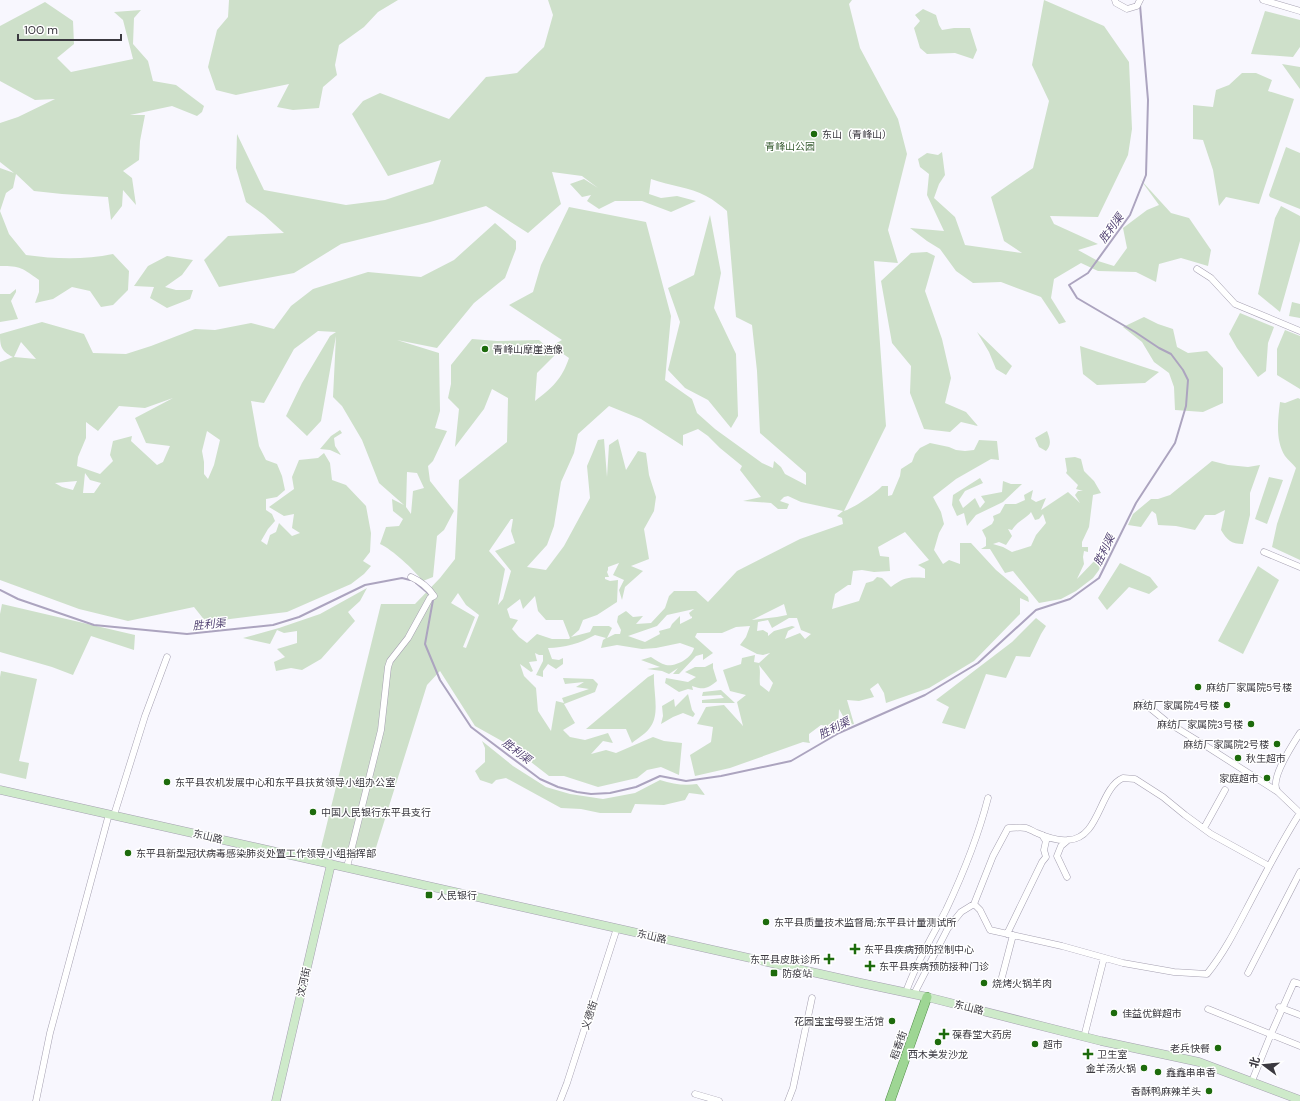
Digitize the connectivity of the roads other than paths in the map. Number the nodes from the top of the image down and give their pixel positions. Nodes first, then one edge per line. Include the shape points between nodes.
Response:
1 (1115, 0) edge
2 (1263, 0) edge
3 (1139, 2) edge
4 (1300, 11) edge
5 (1197, 269) dead end
6 (1300, 331) edge
7 (1264, 552) dead end
8 (1300, 567) edge
9 (411, 576) dead end
10 (167, 657) dead end
11 (1144, 703) dead end
12 (1300, 733) edge
13 (0, 790) edge
14 (1225, 790) dead end
15 (1278, 792) junction
16 (988, 798) dead end
17 (1300, 813) edge
18 (111, 815) junction
19 (1204, 828) junction
20 (1042, 835) junction
21 (1068, 840) junction
22 (331, 864) junction
23 (1269, 866) junction
24 (347, 867) junction
25 (1300, 872) edge
26 (1067, 877) dead end
27 (974, 904) junction
28 (617, 928) junction
29 (1010, 934) junction
30 (1104, 958) junction
31 (1248, 974) dead end
32 (1002, 977) dead end
33 (1300, 984) edge
34 (910, 993) junction
35 (927, 997) junction
36 (812, 998) dead end
37 (1281, 1007) junction
38 (1208, 1009) dead end
39 (1300, 1015) edge
40 (1271, 1034) junction
41 (1084, 1037) junction
42 (1300, 1046) edge
43 (1252, 1081) junction
44 (695, 1094) dead end
45 (1300, 1100) edge
46 (36, 1101) edge
47 (276, 1101) edge
48 (560, 1101) edge
49 (719, 1101) edge
50 (788, 1101) edge
51 (890, 1101) edge

1 - 3 street via 1127,9 1137,6
2 - 4 street
5 - 6 street via 1211,278 1235,304
7 - 8 street
9 - 24 street via 434,596 430,598 408,638 388,667 381,730
10 - 18 street
11 - 15 street via 1167,722
12 - 15 street via 1276,778 1275,786
13 - 18 street, 东山路
14 - 19 street
15 - 17 street
16 - 34 street via 971,854 946,910 911,976
17 - 23 street
18 - 22 street, 东山路
18 - 46 street via 50,1033
19 - 21 street via 1164,797 1135,780 1123,778 1114,784 1089,829
19 - 23 street
20 - 21 street
20 - 27 street via 1026,828 1008,828 993,856
20 - 29 street via 1046,841 1046,857
21 - 26 street via 1061,846 1058,856
22 - 24 street, 东山路
22 - 47 street, 汶河街
23 - 30 street via 1227,946 1207,974 1174,972
24 - 28 street, 东山路
25 - 31 street
27 - 29 street via 990,930
27 - 34 street via 961,912 948,928
28 - 34 street, 东山路
28 - 48 street, 义德街
29 - 30 street
29 - 32 street
30 - 41 street
33 - 37 street via 1294,982
34 - 35 street, 东山路
35 - 41 street, 东山路
35 - 51 main road, 稻香街
36 - 50 street
37 - 39 street
37 - 40 street
38 - 40 street
40 - 42 street
40 - 43 street
41 - 43 street, 东山路 via 1199,1062
43 - 45 street, 东山路
44 - 49 street

